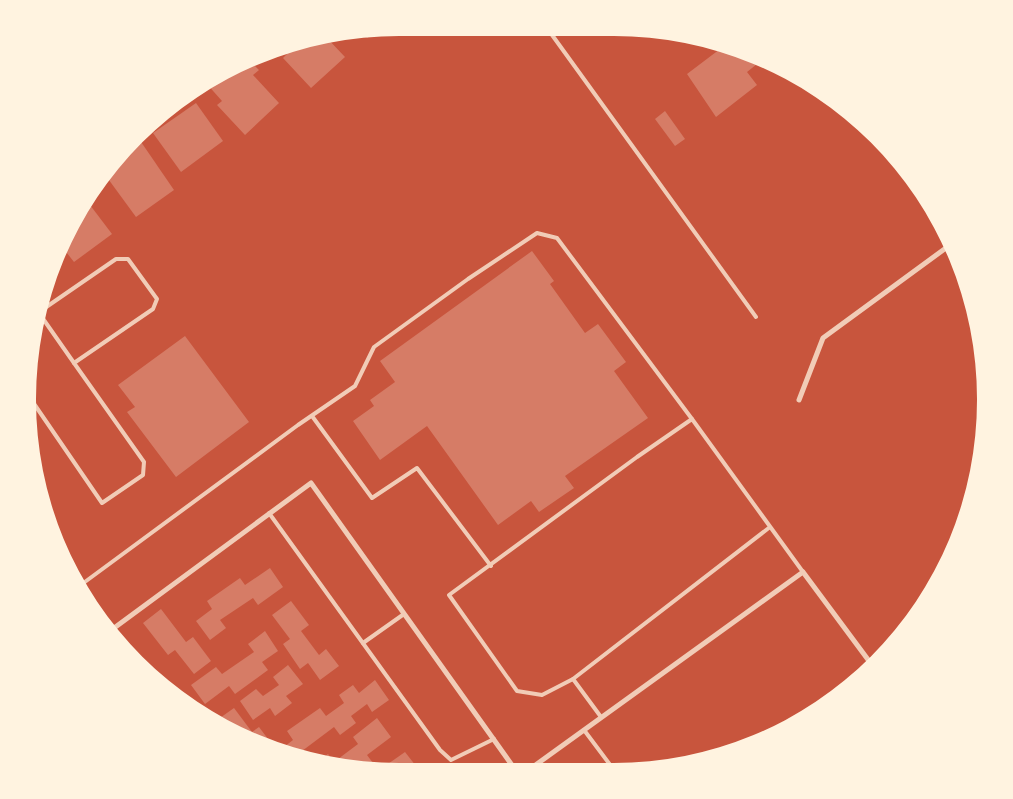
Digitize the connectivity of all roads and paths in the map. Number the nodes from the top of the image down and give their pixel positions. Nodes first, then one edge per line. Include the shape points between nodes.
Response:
1 (553, 36) edge
2 (944, 249) edge
3 (49, 306) edge
4 (756, 317) dead end
5 (45, 321) edge
6 (74, 363) junction
7 (800, 400) dead end
8 (36, 406) edge
9 (312, 416) junction
10 (692, 419) junction
11 (269, 513) junction
12 (770, 527) junction
13 (490, 566) junction
14 (804, 572) junction
15 (85, 581) edge
16 (404, 614) junction
17 (116, 627) edge
18 (363, 643) junction
19 (867, 659) edge
20 (573, 678) junction
21 (601, 717) junction
22 (584, 730) junction
23 (494, 740) junction
24 (510, 763) edge
25 (537, 763) edge
26 (609, 763) edge

1 - 4 lane
2 - 7 street via 822,338
3 - 6 lane via 116,259 128,259 157,299 153,309
5 - 6 lane
6 - 8 lane via 144,462 143,475 102,503
9 - 10 lane via 355,386 374,347 537,233 557,238
9 - 13 lane via 372,498 417,468
9 - 15 lane
10 - 12 lane
10 - 13 lane
11 - 16 street via 311,483
11 - 17 street
11 - 18 lane
12 - 14 lane
12 - 20 lane
13 - 20 lane via 449,595 518,691 542,695
14 - 19 street
14 - 21 street
16 - 18 lane
16 - 23 street
18 - 23 lane via 440,750 451,760
20 - 21 lane
21 - 22 street
22 - 25 street
22 - 26 lane
23 - 24 street

